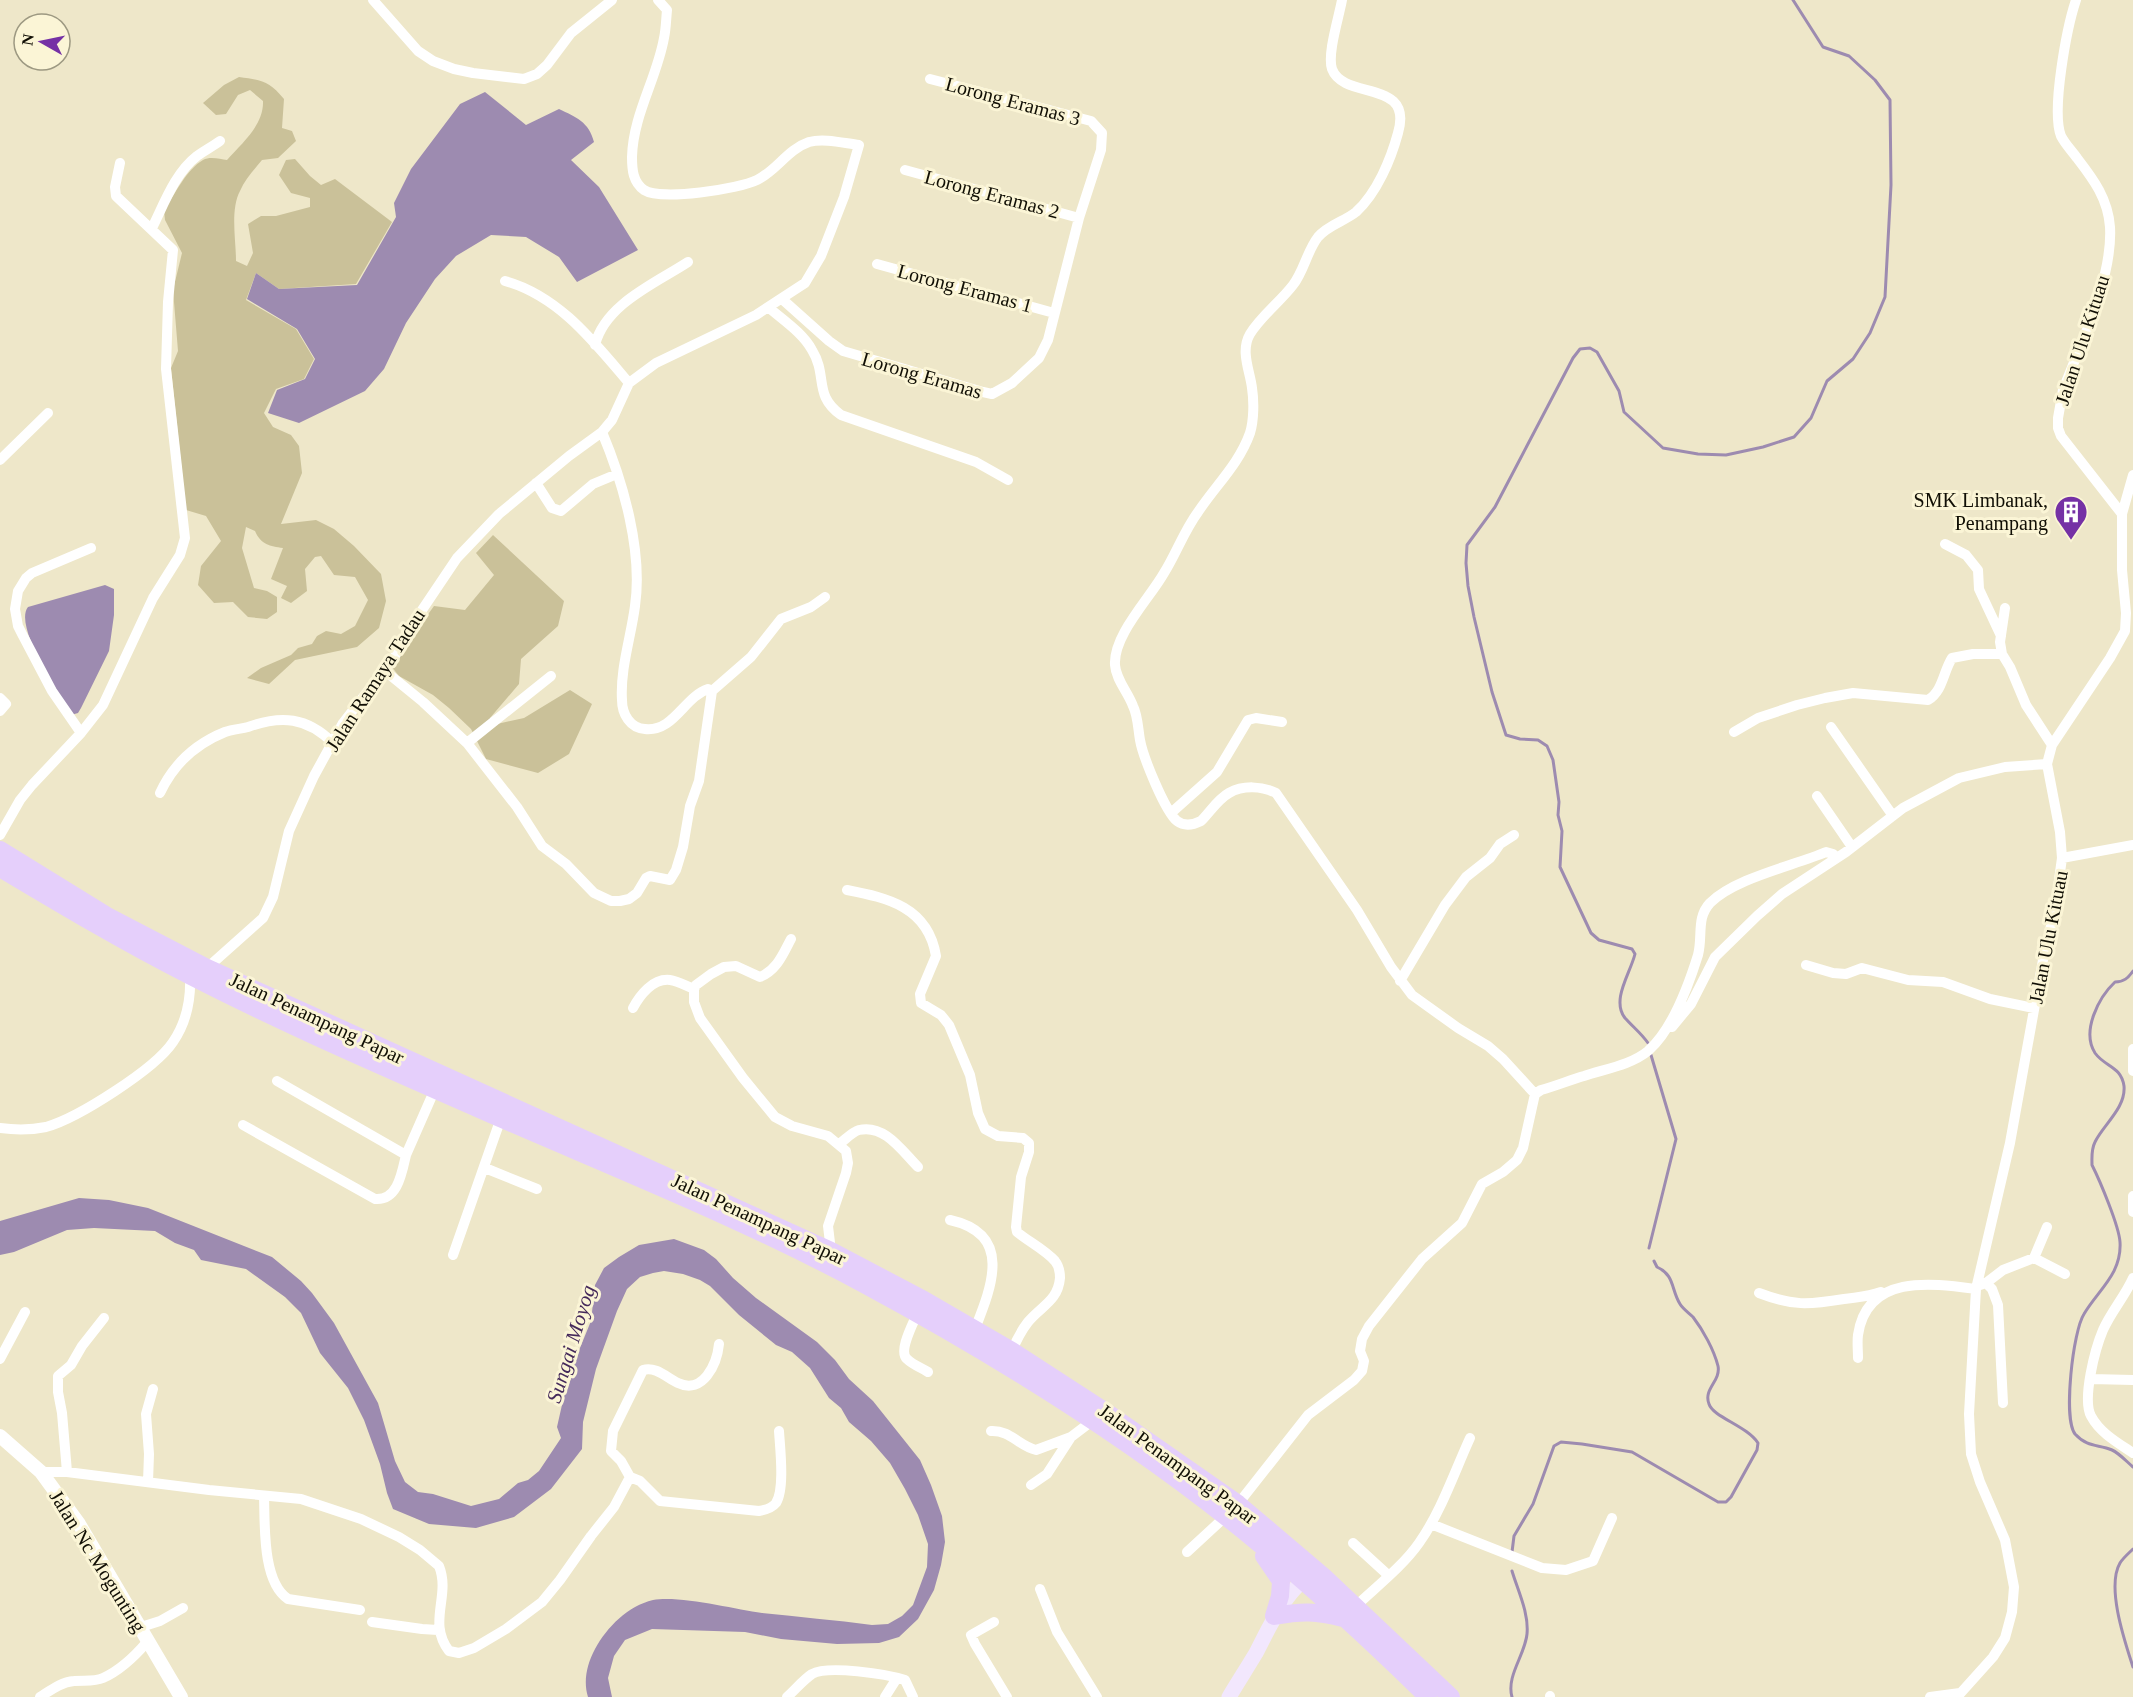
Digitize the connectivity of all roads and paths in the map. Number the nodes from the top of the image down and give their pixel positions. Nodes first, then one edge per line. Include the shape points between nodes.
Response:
1 (373, 0) edge
2 (612, 0) edge
3 (658, 0) edge
4 (1342, 0) edge
5 (2076, 0) edge
6 (930, 79) dead end
7 (1095, 124) joint
8 (220, 141) dead end
9 (120, 163) dead end
10 (905, 170) dead end
11 (1080, 218) junction
12 (152, 228) junction
13 (688, 262) dead end
14 (877, 264) dead end
15 (505, 281) dead end
16 (782, 299) junction
17 (768, 308) junction
18 (1054, 312) junction
19 (595, 345) junction
20 (629, 383) junction
21 (48, 412) dead end
22 (602, 432) junction
23 (0, 460) edge
24 (617, 474) junction
25 (2133, 475) edge
26 (1008, 480) dead end
27 (536, 483) junction
28 (2122, 513) junction
29 (1945, 544) dead end
30 (91, 548) dead end
31 (825, 597) dead end
32 (2005, 608) dead end
33 (2129, 612) edge
34 (2129, 632) edge
35 (2001, 636) junction
36 (2002, 654) junction
37 (385, 671) junction
38 (551, 676) dead end
39 (712, 691) junction
40 (0, 698) edge
41 (0, 711) edge
42 (1282, 722) dead end
43 (1831, 727) dead end
44 (1734, 732) dead end
45 (81, 733) junction
46 (333, 743) junction
47 (467, 743) junction
48 (2052, 745) junction
49 (2048, 764) junction
50 (160, 793) dead end
51 (1818, 796) dead end
52 (1171, 813) junction
53 (1893, 816) junction
54 (0, 835) edge
55 (1514, 835) dead end
56 (2133, 845) edge
57 (1852, 847) junction
58 (0, 850) edge
59 (1837, 858) junction
60 (2062, 858) junction
61 (0, 868) edge
62 (847, 890) dead end
63 (791, 939) dead end
64 (1699, 950) junction
65 (1806, 965) dead end
66 (207, 968) junction
67 (1706, 972) junction
68 (190, 976) junction
69 (1400, 981) junction
70 (694, 989) junction
71 (633, 1008) dead end
72 (2034, 1008) junction
73 (1658, 1039) junction
74 (2133, 1049) edge
75 (2133, 1071) edge
76 (277, 1081) dead end
77 (435, 1089) junction
78 (1535, 1095) junction
79 (501, 1118) junction
80 (243, 1125) dead end
81 (0, 1128) edge
82 (839, 1144) junction
83 (406, 1155) junction
84 (918, 1167) dead end
85 (485, 1168) junction
86 (537, 1189) dead end
87 (2133, 1196) edge
88 (2133, 1212) edge
89 (950, 1220) dead end
90 (2047, 1227) dead end
91 (831, 1251) junction
92 (453, 1255) dead end
93 (2034, 1258) junction
94 (2066, 1274) dead end
95 (2133, 1278) edge
96 (1979, 1286) junction
97 (1896, 1287) junction
98 (1759, 1293) dead end
99 (25, 1312) dead end
100 (917, 1314) junction
101 (104, 1318) dead end
102 (975, 1329) junction
103 (719, 1344) dead end
104 (1012, 1351) junction
105 (1858, 1358) dead end
106 (0, 1359) edge
107 (928, 1372) dead end
108 (2091, 1379) junction
109 (2133, 1380) edge
110 (153, 1389) dead end
111 (2002, 1403) dead end
112 (1092, 1421) junction
113 (779, 1431) dead end
114 (991, 1431) dead end
115 (0, 1436) edge
116 (1071, 1437) junction
117 (1470, 1438) dead end
118 (2133, 1453) edge
119 (41, 1472) junction
120 (67, 1472) junction
121 (630, 1477) junction
122 (148, 1482) junction
123 (1031, 1485) dead end
124 (264, 1496) junction
125 (1232, 1510) junction
126 (1612, 1518) dead end
127 (1431, 1524) junction
128 (1260, 1543) junction
129 (1353, 1543) dead end
130 (1187, 1552) dead end
131 (1323, 1575) junction
132 (1388, 1575) junction
133 (1303, 1580) junction
134 (1040, 1589) dead end
135 (183, 1608) dead end
136 (360, 1610) dead end
137 (1352, 1613) junction
138 (1274, 1616) junction
139 (372, 1622) dead end
140 (994, 1622) dead end
141 (141, 1627) junction
142 (438, 1630) junction
143 (147, 1642) junction
144 (897, 1678) junction
145 (1958, 1695) edge
146 (40, 1697) edge
147 (181, 1697) edge
148 (787, 1697) edge
149 (885, 1697) edge
150 (913, 1697) edge
151 (1008, 1697) edge
152 (1097, 1697) edge
153 (1229, 1697) edge
154 (1428, 1697) edge
155 (1451, 1697) edge
156 (1930, 1697) edge

1 - 2 street via 418,51 432,61 473,73 524,79 537,74 571,33
3 - 16 street via 668,10 664,38 645,97 632,158 634,177 645,190 681,194 724,189 756,180 811,141 859,144 821,256 805,284
4 - 52 street via 1333,70 1345,82 1392,99 1401,120 1396,141 1363,204 1320,234 1295,283 1249,336 1246,360 1253,398 1247,441 1225,478 1194,517 1165,573 1125,633 1115,659 1118,678 1135,708 1145,759
5 - 28 street, Jalan Ulu Kituau via 2064,56 2059,124 2062,138 2104,197 2110,240 2101,286 2059,404 2058,428 2068,447
6 - 7 street, Lorong Eramas 3
7 - 11 street, Lorong Eramas via 1102,133 1102,144
8 - 12 street via 186,167
9 - 12 street via 116,196
10 - 11 street, Lorong Eramas 2
11 - 18 street, Lorong Eramas
12 - 45 street via 173,250 166,369 185,538 180,555 149,606 103,705
13 - 19 street via 611,314
14 - 18 street, Lorong Eramas 1
15 - 19 street via 554,304
16 - 17 street
16 - 18 street, Lorong Eramas via 829,341 852,355 992,394 1012,383 1040,358
17 - 20 street via 656,363
17 - 26 street via 811,347 819,363 825,400 841,415 976,462
19 - 20 street
20 - 22 street
21 - 23 street
22 - 24 street
22 - 27 street, Jalan Ramaya Tadau
24 - 27 street via 593,484 557,512
24 - 39 street via 633,542 636,585 622,684 623,711 636,728 658,729 703,691
25 - 28 street
27 - 37 street, Jalan Ramaya Tadau via 464,549
28 - 33 street, Jalan Ulu Kituau via 2122,570
29 - 35 street via 1966,555 1978,570 1978,589
30 - 45 street via 32,573 18,591 15,609 18,626 52,691
31 - 39 street via 781,619 751,657
32 - 35 street
33 - 34 street, Jalan Ulu Kituau
34 - 48 street, Jalan Ulu Kituau
35 - 36 street
36 - 44 street via 1952,658 1939,690 1928,700 1853,693 1797,705 1758,718
36 - 48 street via 2030,712
37 - 46 street, Jalan Ramaya Tadau via 343,723
37 - 47 street
38 - 47 street
39 - 47 street via 701,770 676,870 669,880 646,878 637,893 620,901 601,898 566,864 546,851 518,807
40 - 41 street via 6,704
42 - 52 street via 1248,720 1217,772
43 - 53 street
45 - 54 street via 20,800
46 - 50 street via 322,732 294,720 263,721 233,729 179,761
46 - 66 street, Jalan Ramaya Tadau via 293,822 273,897 263,918
48 - 49 street, Jalan Ulu Kituau
49 - 53 street via 2005,767 1959,778
49 - 60 street, Jalan Ulu Kituau
51 - 57 street
52 - 69 street via 1179,823 1195,824 1229,793 1266,787 1276,793 1351,901
53 - 57 street
55 - 69 street via 1463,880
56 - 60 street
57 - 59 street
58 - 66 main road, Jalan Penampang Papar via 107,916
59 - 64 street via 1826,852 1778,868 1724,893 1704,910
59 - 67 street via 1782,894 1715,957
60 - 72 street, Jalan Ulu Kituau
61 - 68 main road, Jalan Penampang Papar
62 - 104 street via 894,901 913,913 925,927 936,956 920,994 921,1003 941,1015 952,1031 970,1075 985,1129 1029,1143 1021,1177 1017,1232 1055,1261 1060,1277 1058,1292 1028,1322
63 - 70 street via 775,968 766,975 756,976 731,966 701,980
64 - 67 street
64 - 73 street via 1676,1010
65 - 72 street via 1833,973 1846,974 1862,968 1908,980 1943,982 1975,995
66 - 91 main road, Jalan Penampang Papar
67 - 73 street via 1691,1004 1668,1033
68 - 77 main road, Jalan Penampang Papar
68 - 81 street via 189,1001 181,1028 153,1062 61,1121 30,1129
69 - 78 street via 1432,1010 1488,1046
70 - 71 street via 672,980 658,982 647,989
70 - 82 street via 700,1017 770,1112 792,1126
72 - 96 street, Jalan Ulu Kituau
73 - 78 street via 1639,1056
74 - 75 street
76 - 83 street
77 - 79 main road, Jalan Penampang Papar
77 - 83 street
78 - 125 street via 1517,1160 1482,1184 1462,1223 1422,1259 1369,1326 1362,1339 1362,1371 1308,1415
79 - 85 street
79 - 100 main road, Jalan Penampang Papar via 727,1217
80 - 83 street via 375,1199 391,1195
82 - 84 street via 857,1131 873,1129 883,1132
82 - 91 street via 846,1151 848,1163 828,1226
85 - 86 street
85 - 92 street
87 - 88 street
89 - 102 street via 972,1227 987,1242 992,1255 993,1279
90 - 93 street
91 - 102 main road, Jalan Penampang Papar
93 - 94 street
93 - 96 street via 2002,1270
95 - 108 street via 2104,1330
96 - 97 street
96 - 111 street via 1992,1289 1998,1305
96 - 145 street, Jalan Ulu Kituau via 1969,1414 1971,1454 2005,1540 2014,1587 2005,1638
97 - 98 street via 1865,1298 1802,1305
97 - 105 street via 1868,1308 1858,1335
99 - 106 street
100 - 107 street via 904,1355
100 - 112 main road, Jalan Penampang Papar via 1030,1379
101 - 120 street via 71,1365 58,1376
102 - 104 main road, Jalan Penampang Papar
103 - 121 street via 712,1370 693,1385 677,1383 652,1369 643,1370 613,1431 610,1446
104 - 125 main road, Jalan Penampang Papar via 1115,1418
108 - 109 street
108 - 118 street via 2088,1410 2107,1435
110 - 122 street via 146,1414
112 - 116 street
112 - 125 main road, Jalan Penampang Papar
113 - 121 street via 778,1498 766,1509 750,1511 660,1501 640,1481
114 - 116 street via 1003,1431 1036,1450
115 - 119 street, Jalan Nc Mogunting
116 - 123 street via 1047,1474
117 - 127 street
119 - 120 street
119 - 141 street, Jalan Nc Mogunting via 79,1524
120 - 122 street
121 - 142 street via 614,1507 538,1606 466,1652 449,1651
122 - 124 street
124 - 136 street via 267,1556 280,1594 288,1599
124 - 142 street via 301,1498 361,1519 420,1550 441,1571
125 - 128 main road, Jalan Penampang Papar
125 - 130 street
125 - 131 main road, Jalan Penampang Papar
126 - 127 street via 1593,1561 1566,1570 1542,1568
127 - 132 street via 1405,1561
128 - 133 main road, Jalan Penampang Papar
128 - 138 main road via 1281,1581
129 - 132 street
131 - 133 main road
131 - 137 main road, Jalan Penampang Papar
132 - 137 street
133 - 137 main road, Jalan Penampang Papar
133 - 138 main road
134 - 152 street via 1057,1632
135 - 141 street
137 - 138 main road via 1299,1611
137 - 154 main road, Jalan Penampang Papar
137 - 155 main road, Jalan Penampang Papar
138 - 153 main road
139 - 142 street
140 - 151 street via 972,1635
141 - 143 street, Jalan Nc Mogunting
143 - 146 street via 132,1659 104,1678 62,1684
143 - 147 street, Jalan Nc Mogunting
144 - 148 street via 822,1671 807,1677
144 - 149 street
144 - 150 street via 905,1680
145 - 156 street

